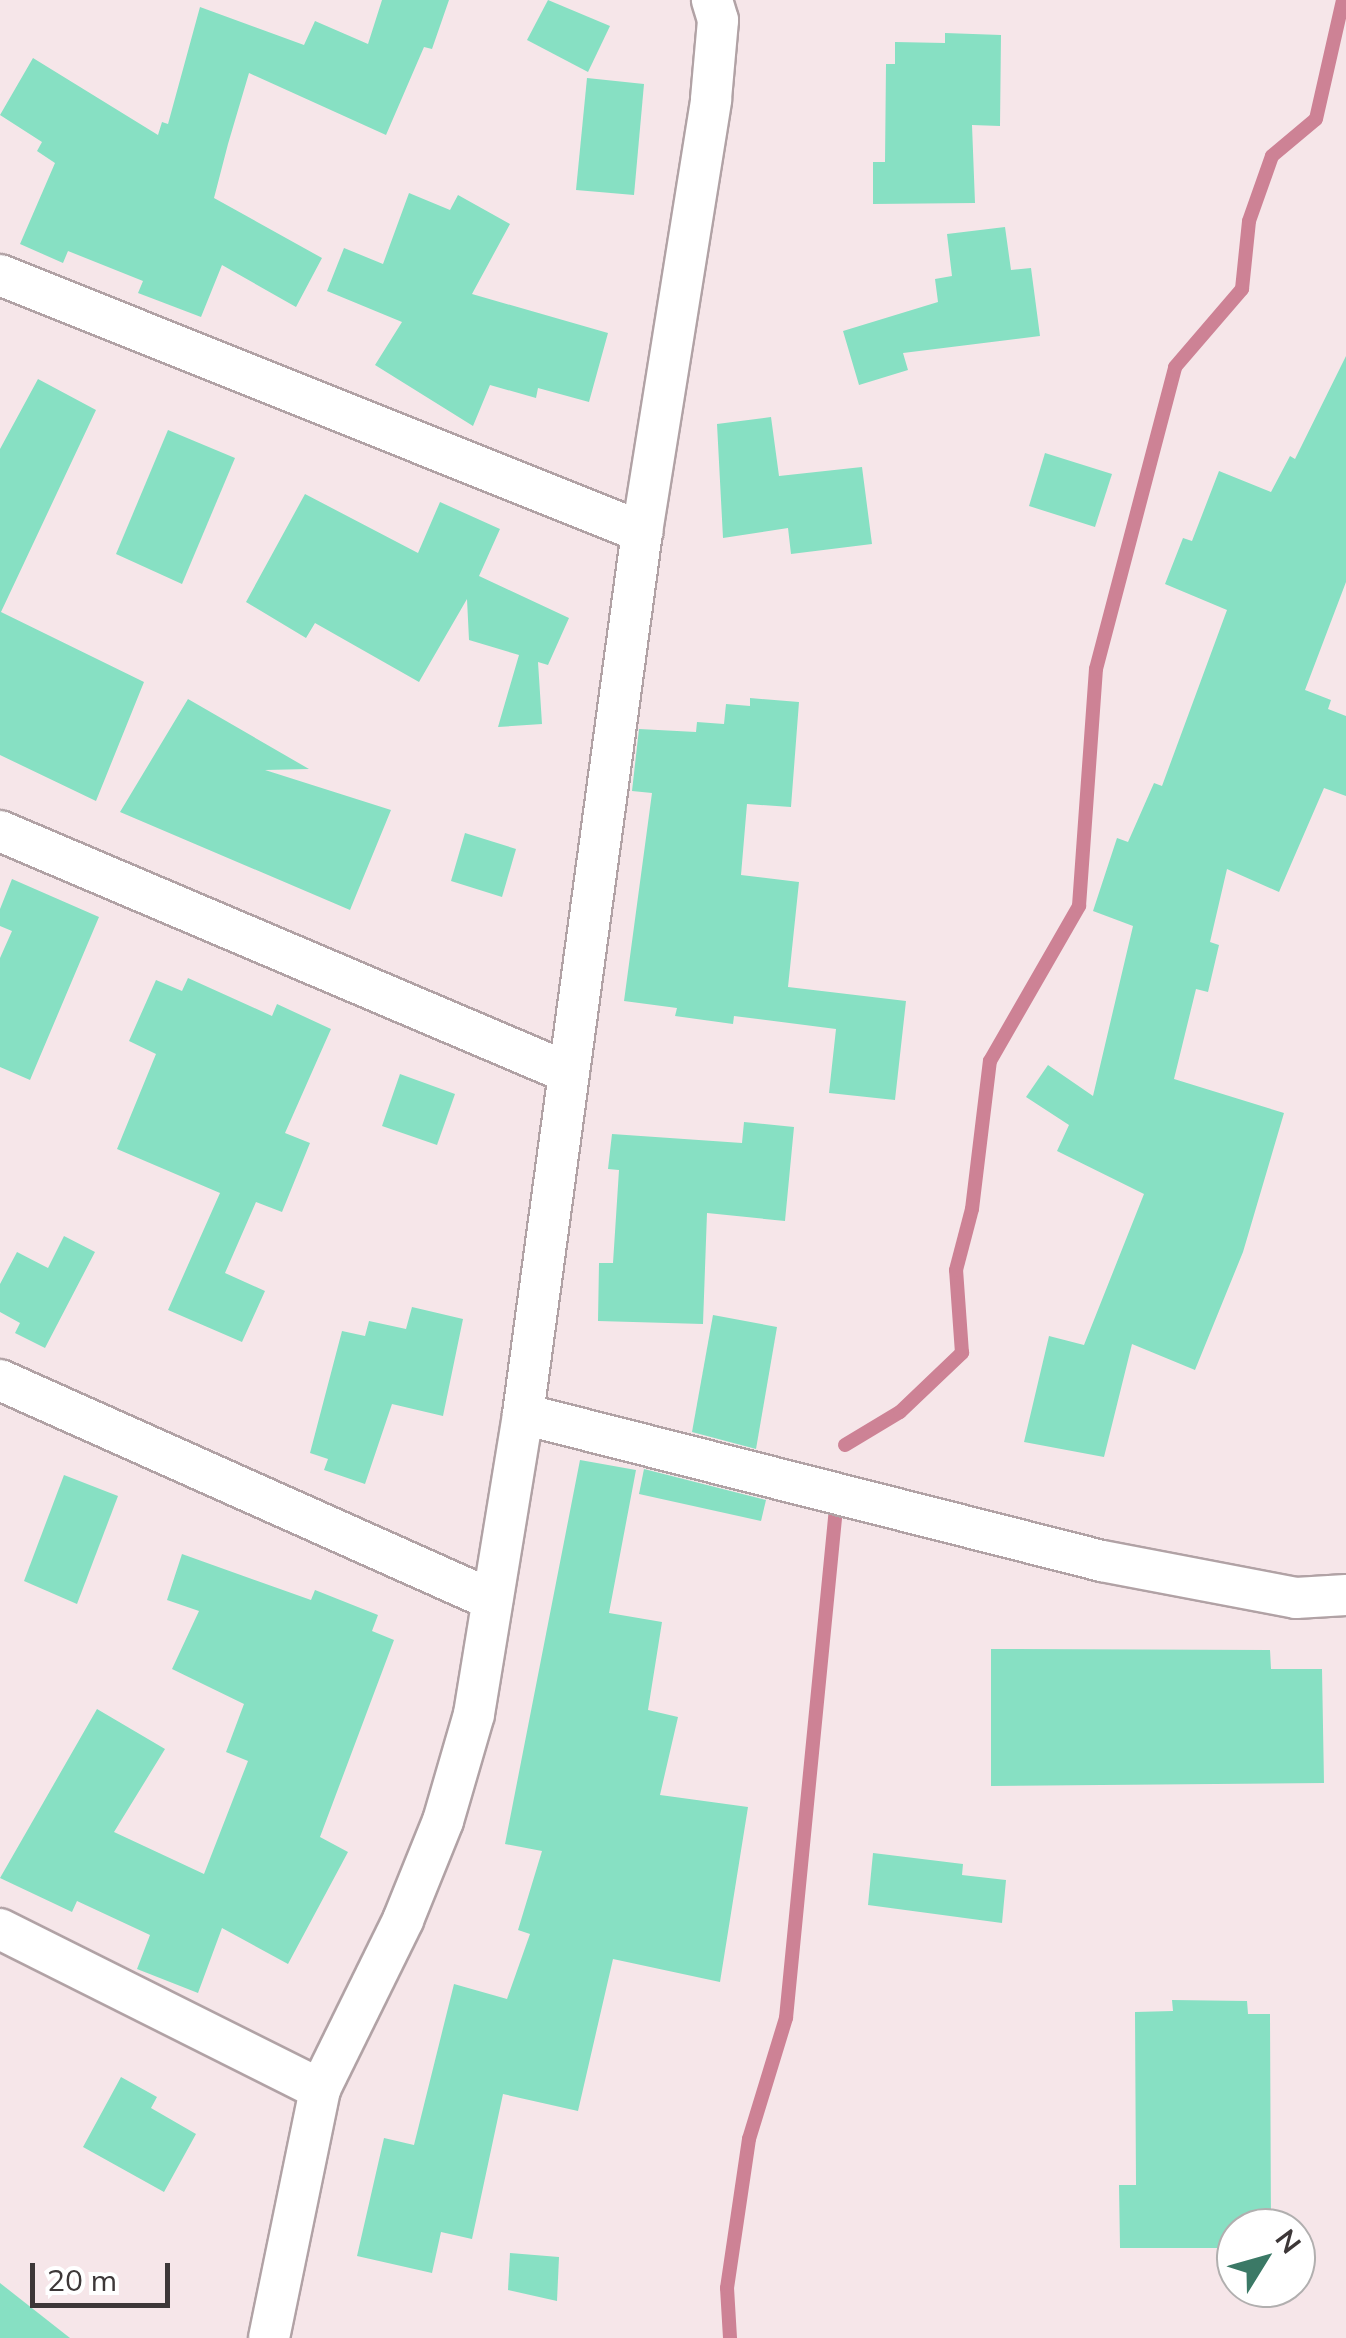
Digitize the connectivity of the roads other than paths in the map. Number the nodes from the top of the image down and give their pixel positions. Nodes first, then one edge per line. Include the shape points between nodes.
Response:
1 (712, 0) edge
2 (0, 275) edge
3 (642, 532) junction
4 (0, 831) edge
5 (570, 1073) junction
6 (0, 1380) edge
7 (523, 1414) junction
8 (1346, 1595) edge
9 (492, 1600) junction
10 (0, 1929) edge
11 (320, 2089) junction
12 (268, 2338) edge

1 - 3 street via 718,20 711,99
2 - 3 street
3 - 5 street
4 - 5 street
5 - 7 street
6 - 9 street
7 - 8 street via 1102,1561 1296,1598
7 - 9 street
9 - 11 street via 474,1714 442,1822 403,1920
10 - 11 street
11 - 12 street

